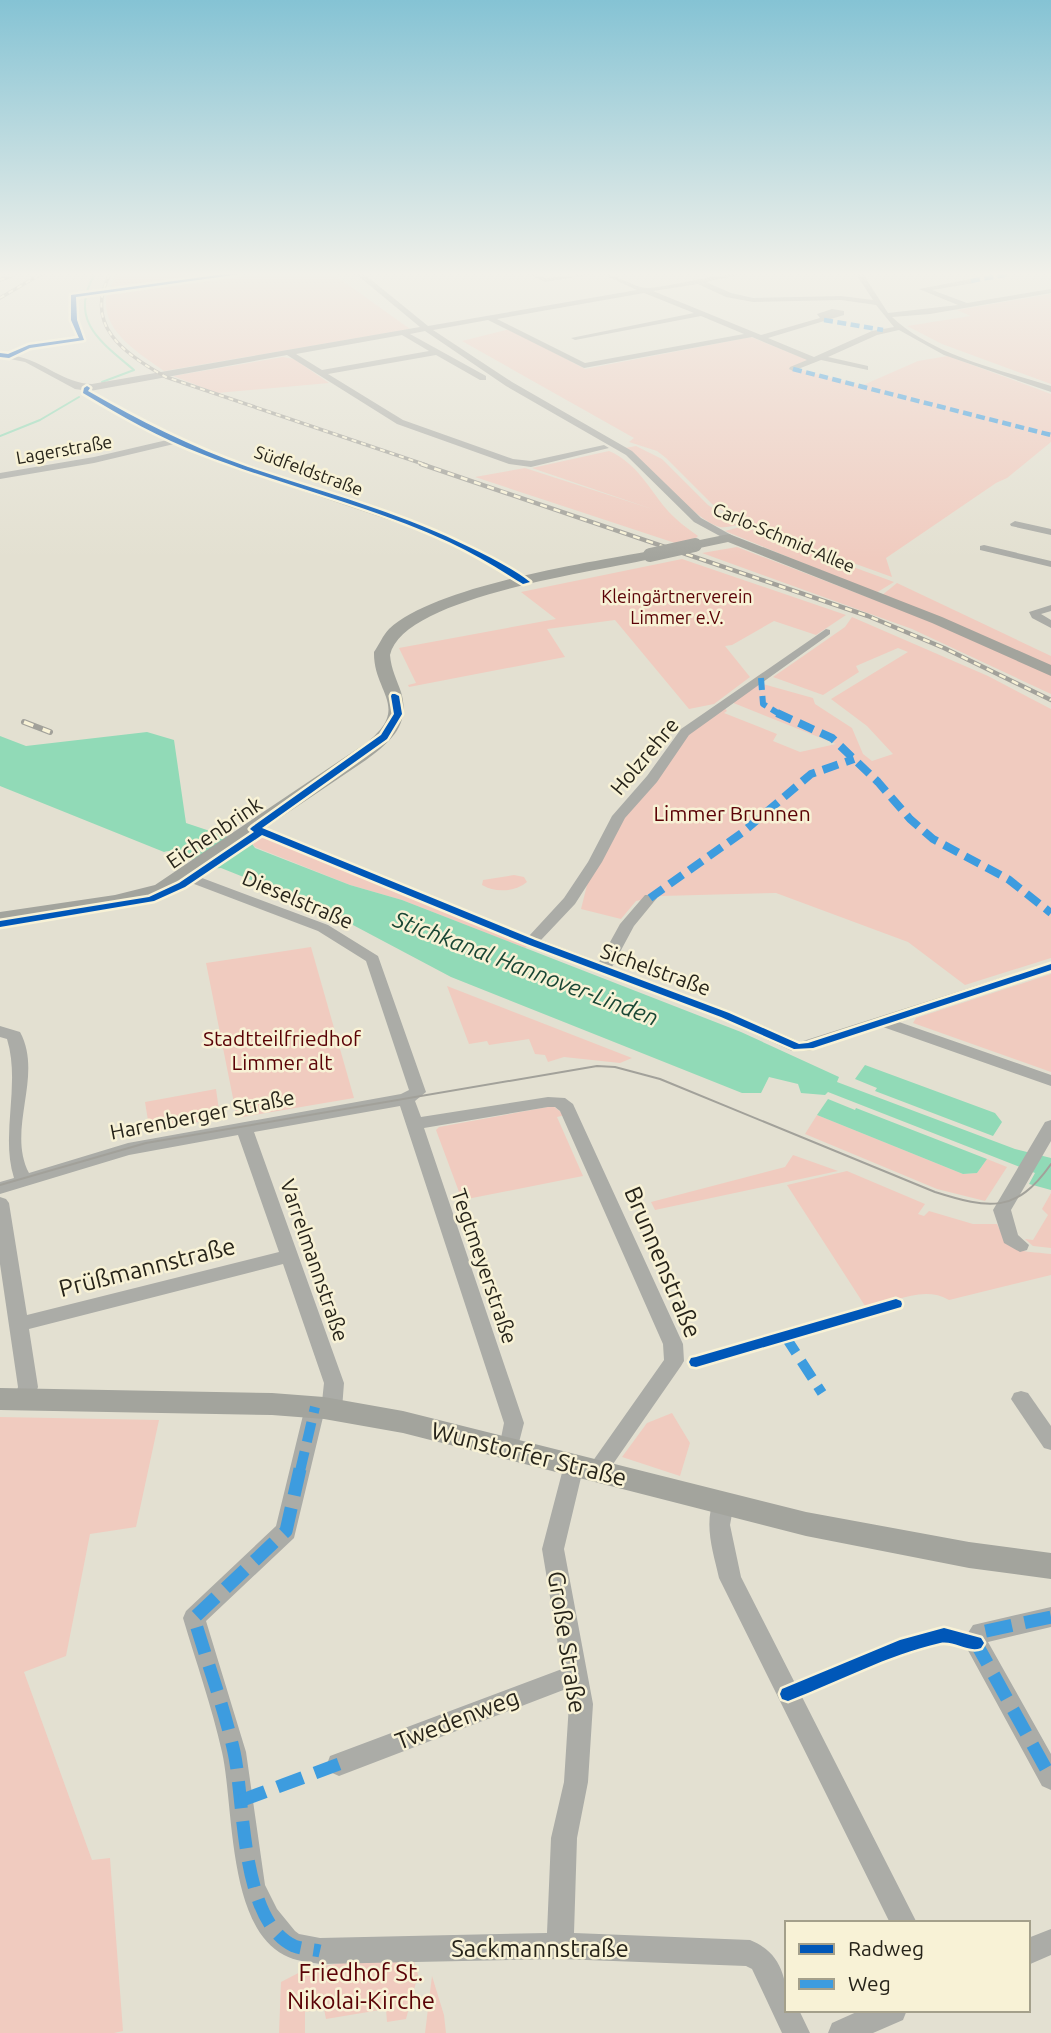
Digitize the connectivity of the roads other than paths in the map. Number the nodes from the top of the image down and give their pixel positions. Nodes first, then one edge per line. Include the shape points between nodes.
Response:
1 (43, 369) edge
2 (197, 369) edge
3 (313, 369) edge
4 (342, 369) edge
5 (466, 369) edge
6 (487, 369) edge
7 (995, 369) edge
8 (319, 373) junction
9 (86, 388) junction
10 (1051, 389) edge
11 (174, 441) junction
12 (0, 477) edge
13 (1015, 524) dead end
14 (1051, 532) edge
15 (729, 538) junction
16 (984, 548) dead end
17 (1051, 564) edge
18 (526, 582) junction
19 (1051, 608) edge
20 (1051, 625) edge
21 (826, 632) dead end
22 (1051, 671) edge
23 (248, 833) junction
24 (192, 872) junction
25 (650, 898) dead end
26 (0, 919) edge
27 (531, 942) junction
28 (1051, 967) edge
29 (603, 970) junction
30 (884, 1022) junction
31 (0, 1031) edge
32 (1051, 1081) edge
33 (410, 1098) junction
34 (414, 1124) junction
35 (1051, 1126) edge
36 (244, 1127) junction
37 (24, 1180) junction
38 (0, 1188) edge
39 (0, 1203) edge
40 (1020, 1245) dead end
41 (288, 1256) junction
42 (19, 1325) junction
43 (12, 1399) edge
44 (1021, 1399) dead end
45 (323, 1408) junction
46 (1051, 1442) edge
47 (509, 1448) junction
48 (585, 1468) junction
49 (723, 1503) junction
50 (1051, 1566) edge
51 (1051, 1617) edge
52 (574, 1675) junction
53 (339, 1764) dead end
54 (1051, 1778) edge
55 (903, 1921) edge
56 (1051, 1942) edge
57 (560, 1946) junction
58 (1030, 1951) edge
59 (785, 2010) edge
60 (786, 2012) edge
61 (889, 2012) edge
62 (796, 2033) edge
63 (842, 2033) edge

1 - 9 street, Südfeldstraße
2 - 9 street
3 - 8 street
4 - 8 street
5 - 8 street via 604,448 531,464 512,462 423,432
6 - 15 street, Carlo-Schmid-Allee via 627,452 688,514
7 - 10 street
9 - 11 street, Südfeldstraße
11 - 12 street, Lagerstraße
11 - 18 street, Südfeldstraße via 446,539
13 - 14 street
15 - 18 main road, Eichenbrink, bridge
15 - 22 main road, Carlo-Schmid-Allee
16 - 17 street
18 - 23 main road, Eichenbrink via 441,605 395,630 382,653 398,703 391,729 360,756
19 - 20 street via 1035,612
21 - 27 street, Holzrehre via 678,739 652,779 619,816 569,901
23 - 24 main road, Eichenbrink
23 - 27 street, Sichelstraße
24 - 26 main road, Eichenbrink via 140,897
24 - 33 street, Dieselstraße via 323,928 373,958 417,1089
25 - 29 street via 627,924
27 - 29 street, Sichelstraße
28 - 30 street, Sichelstraße
29 - 30 street, Sichelstraße via 798,1047
30 - 32 street
31 - 37 street via 14,1035 17,1042 13,1131 15,1164
33 - 34 street, Tegtmeyerstraße
33 - 36 street, Harenberger Straße
34 - 47 street, Tegtmeyerstraße via 514,1423
34 - 48 street, Brunnenstraße via 559,1102 567,1108 673,1344 674,1361
35 - 40 street via 1002,1210 1010,1238
36 - 37 street, Harenberger Straße via 128,1149
36 - 41 street, Varrelmannstraße
37 - 38 street, Harenberger Straße
39 - 42 street
41 - 42 street, Prüßmannstraße
41 - 45 street, Varrelmannstraße via 334,1383
42 - 43 street via 28,1387
43 - 45 main road, Wunstorfer Straße
44 - 46 street
45 - 47 main road, Wunstorfer Straße
45 - 57 street, Sackmannstraße via 286,1531 194,1618 234,1752 256,1897 290,1944 320,1951
47 - 48 main road, Wunstorfer Straße
48 - 49 main road, Wunstorfer Straße
48 - 52 street, Große Straße via 554,1538 553,1558
49 - 50 main road, Wunstorfer Straße via 843,1534 965,1557
49 - 55 street via 719,1525 730,1578
51 - 54 street via 981,1632 976,1643
52 - 53 street, Twedenweg
52 - 57 street, Große Straße via 581,1704 580,1733 564,1838
56 - 58 street
57 - 59 street, Sackmannstraße via 750,1952 761,1960
60 - 62 street, Sackmannstraße
61 - 63 street

